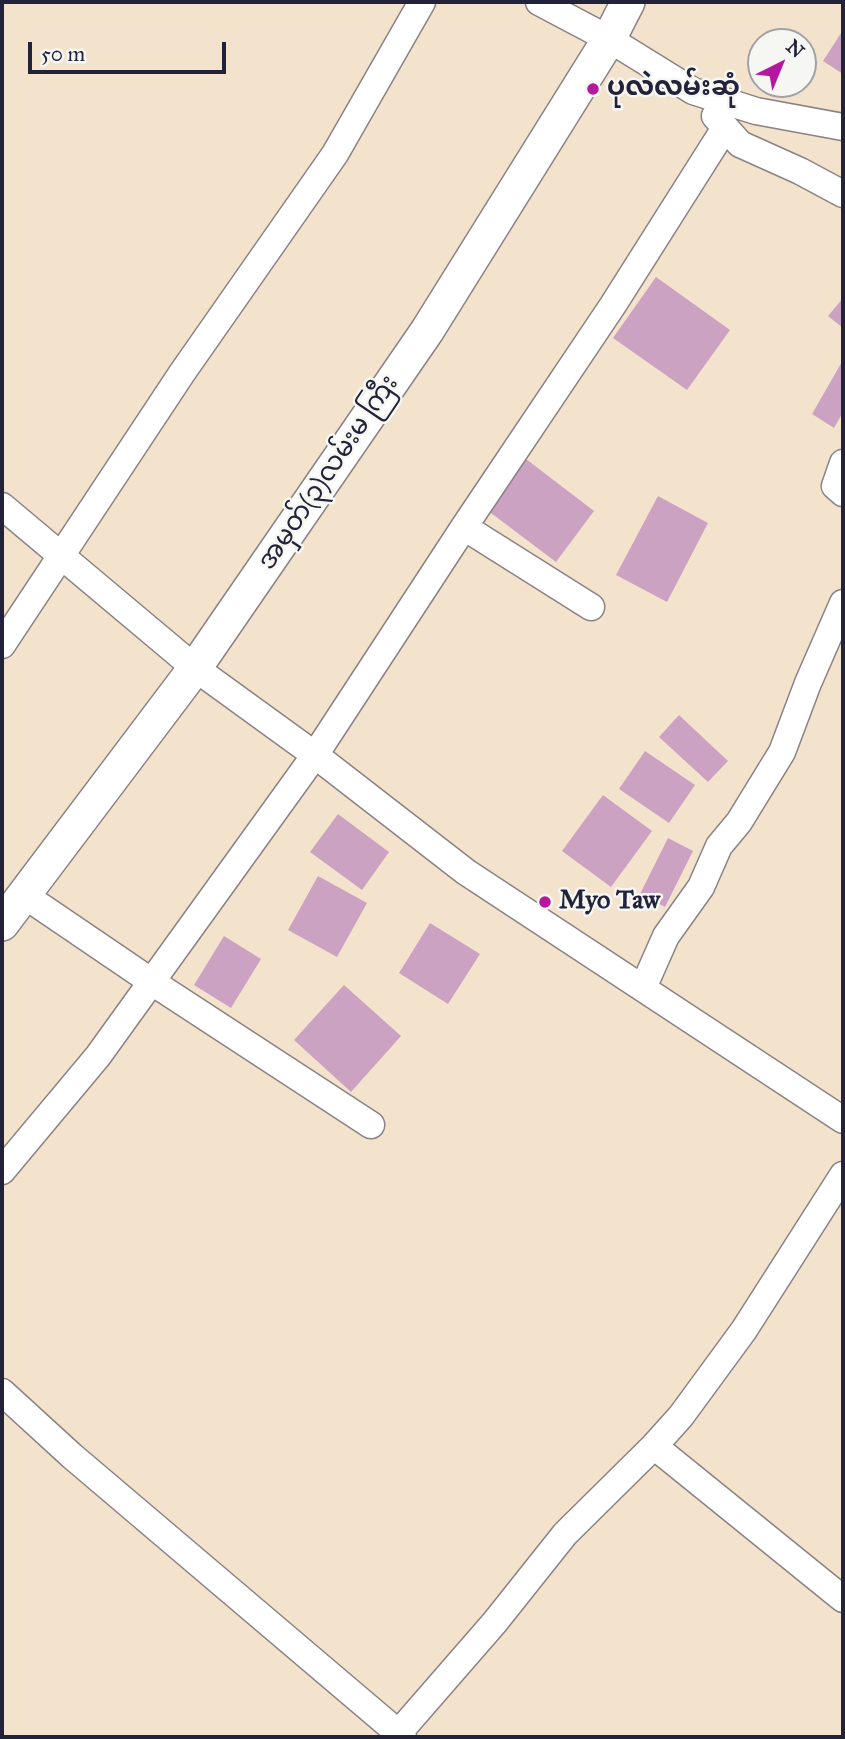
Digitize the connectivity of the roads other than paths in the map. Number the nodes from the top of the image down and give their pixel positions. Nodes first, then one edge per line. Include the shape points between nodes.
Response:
1 (422, 2) edge
2 (538, 2) edge
3 (628, 2) edge
4 (609, 39) junction
5 (693, 91) junction
6 (843, 127) edge
7 (725, 128) junction
8 (843, 194) edge
9 (843, 463) edge
10 (843, 492) edge
11 (2, 506) edge
12 (464, 527) junction
13 (61, 557) junction
14 (843, 603) edge
15 (592, 607) dead end
16 (2, 645) edge
17 (195, 668) junction
18 (316, 755) junction
19 (24, 895) junction
20 (2, 924) edge
21 (152, 982) junction
22 (643, 988) junction
23 (843, 1120) edge
24 (371, 1125) dead end
25 (2, 1171) edge
26 (843, 1175) edge
27 (2, 1391) edge
28 (654, 1446) junction
29 (843, 1599) edge
30 (399, 1736) edge

1 - 13 street via 335,154
2 - 4 street
3 - 4 main road, အမှတ်(၃)လမ်းမ ကြီး
4 - 5 street
4 - 17 main road, အမှတ်(၃)လမ်းမ ကြီး via 427,331
5 - 6 street via 756,111
5 - 7 street
7 - 8 street via 740,144
7 - 12 street
9 - 10 street via 835,486
11 - 13 street
12 - 15 street
12 - 18 street
13 - 16 street
13 - 17 street
14 - 22 street via 782,752 719,846 701,887 666,936
17 - 18 street
17 - 19 main road, အမှတ်(၃)လမ်းမ ကြီး
18 - 21 street
18 - 22 street via 466,872
19 - 20 main road, အမှတ်(၃)လမ်းမ ကြီး
19 - 21 street
21 - 24 street
21 - 25 street via 98,1056
22 - 23 street
26 - 28 street via 744,1330
27 - 30 street
28 - 29 street
28 - 30 street via 565,1534

